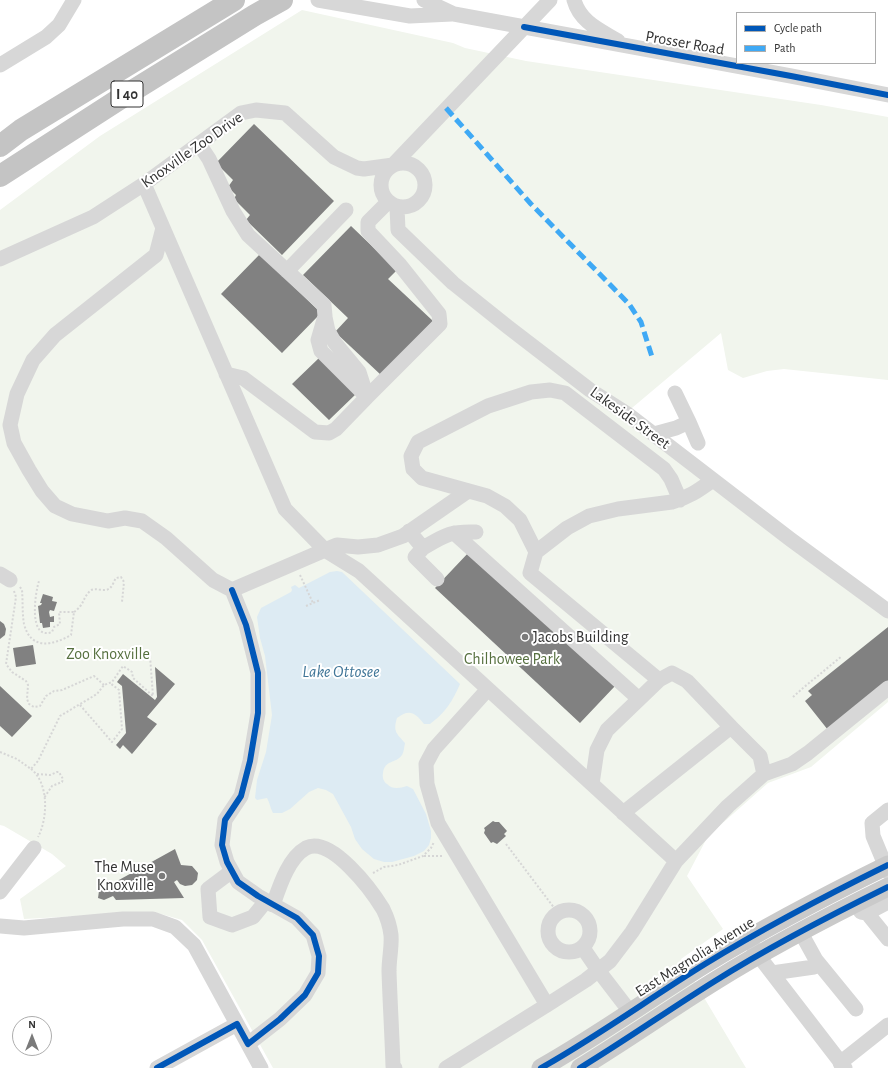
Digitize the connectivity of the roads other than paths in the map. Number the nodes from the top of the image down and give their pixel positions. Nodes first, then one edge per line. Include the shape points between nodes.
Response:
1 (74, 0) edge
2 (234, 0) edge
3 (282, 0) edge
4 (318, 0) edge
5 (424, 0) edge
6 (550, 0) edge
7 (574, 0) edge
8 (454, 14) junction
9 (524, 27) junction
10 (628, 46) junction
11 (0, 65) edge
12 (888, 95) edge
13 (199, 144) junction
14 (0, 146) edge
15 (393, 165) junction
16 (0, 176) edge
17 (144, 184) junction
18 (392, 205) junction
19 (346, 210) dead end
20 (163, 228) junction
21 (0, 259) edge
22 (287, 271) junction
23 (226, 374) junction
24 (675, 393) dead end
25 (367, 397) junction
26 (683, 425) junction
27 (654, 434) junction
28 (698, 443) dead end
29 (671, 447) junction
30 (714, 480) junction
31 (468, 491) junction
32 (680, 500) junction
33 (409, 531) junction
34 (476, 532) dead end
35 (454, 533) junction
36 (423, 548) junction
37 (325, 550) junction
38 (536, 552) junction
39 (437, 579) dead end
40 (232, 590) junction
41 (888, 611) edge
42 (659, 680) junction
43 (888, 688) edge
44 (488, 689) junction
45 (639, 699) junction
46 (731, 727) junction
47 (764, 774) junction
48 (592, 784) junction
49 (888, 810) edge
50 (623, 812) junction
51 (36, 843) road end
52 (676, 861) junction
53 (232, 871) junction
54 (887, 882) edge
55 (0, 892) edge
56 (270, 903) junction
57 (861, 908) junction
58 (0, 926) edge
59 (800, 931) junction
60 (748, 938) junction
61 (888, 939) edge
62 (583, 948) junction
63 (758, 955) junction
64 (816, 960) junction
65 (598, 970) junction
66 (772, 973) junction
67 (547, 1005) junction
68 (856, 1009) dead end
69 (631, 1013) junction
70 (237, 1024) junction
71 (888, 1025) edge
72 (248, 1044) junction
73 (843, 1065) edge
74 (156, 1068) edge
75 (261, 1068) edge
76 (395, 1068) edge
77 (446, 1068) edge
78 (541, 1068) edge
79 (580, 1068) edge

1 - 11 street via 59,25 46,37
2 - 14 highway, I 40 via 21,130
3 - 16 highway, I 40
4 - 8 street, Prosser Road via 410,16
5 - 8 street, Prosser Road
6 - 9 street
7 - 10 street via 576,9 583,18
8 - 9 street, Prosser Road
9 - 10 street, Prosser Road
9 - 15 street
10 - 12 street, Prosser Road
13 - 15 street, Knoxville Zoo Drive via 241,113 256,110 285,113 334,158 364,169
13 - 17 street, Knoxville Zoo Drive
13 - 22 street via 248,235
15 - 18 street via 384,173 380,186 382,193
15 - 18 street via 403,163 417,168 422,174 426,188 423,196 412,206 404,208
17 - 20 street
17 - 21 street, Knoxville Zoo Drive via 93,217
18 - 25 street via 368,222 368,231 400,265 439,314 440,324
18 - 27 street, Lakeside Street via 398,230 453,283 590,390
19 - 22 street
20 - 23 street
20 - 40 street via 156,255 55,334 33,360 16,394 10,425 14,443 28,470 55,506 72,514 108,521 125,518 142,521 166,538 213,580
22 - 25 street via 324,305 325,316 318,340 321,351
23 - 25 street via 243,378 315,432 329,433 336,429
23 - 37 street via 285,509
24 - 26 street
26 - 27 street
26 - 28 street
26 - 29 street
27 - 29 street, Lakeside Street
29 - 30 street, Lakeside Street
30 - 32 street
30 - 41 street, Lakeside Street
31 - 32 street via 422,478 413,468 411,456 418,442 488,406 531,392 550,390 565,393 664,469 672,479
31 - 33 street
31 - 38 street via 487,496 505,506 520,520
32 - 38 street via 589,516 567,528
33 - 36 street
33 - 37 street via 403,536 378,545 337,545
34 - 35 street
35 - 36 street via 442,536
35 - 45 street
36 - 39 street via 415,557
37 - 40 street
37 - 44 street via 359,571
38 - 42 street via 530,573
40 - 53 street via 246,625 258,673 258,714 250,761 241,796 225,820 222,845
42 - 45 street
42 - 46 street via 672,673 687,681
43 - 47 street via 808,754 792,764
44 - 48 street
44 - 67 street via 434,749 426,764 427,784 438,823
45 - 48 street via 607,730 597,750
46 - 47 street via 760,756
46 - 50 street
47 - 52 street via 728,806
48 - 50 street
49 - 54 street via 872,823
50 - 52 street
51 - 55 street
52 - 65 street via 632,932 610,961
53 - 56 street via 238,882
53 - 56 street via 208,889 210,917 232,925 253,917
54 - 57 main road, East Magnolia Avenue
54 - 60 main road, East Magnolia Avenue via 803,908
56 - 72 street via 297,918 313,935 319,956 318,973 305,995
56 - 76 street via 292,862 307,848 328,850 345,862 363,882 384,910 391,935 389,969
57 - 59 main road, East Magnolia Avenue
57 - 61 street
58 - 70 street via 24,928 123,919 153,919 176,928 194,946
59 - 63 main road, East Magnolia Avenue
59 - 64 street
60 - 63 street
60 - 69 main road, East Magnolia Avenue
62 - 62 street via 570,953 557,949 549,938 549,924 552,918 564,910 572,910 585,916 591,929 588,943
62 - 65 street
63 - 66 street
63 - 79 main road, East Magnolia Avenue
64 - 66 street via 814,966
64 - 68 street
65 - 67 street
65 - 69 street
66 - 73 street
67 - 77 street
69 - 78 main road, East Magnolia Avenue
70 - 72 street
70 - 74 street
71 - 73 street
72 - 75 street

